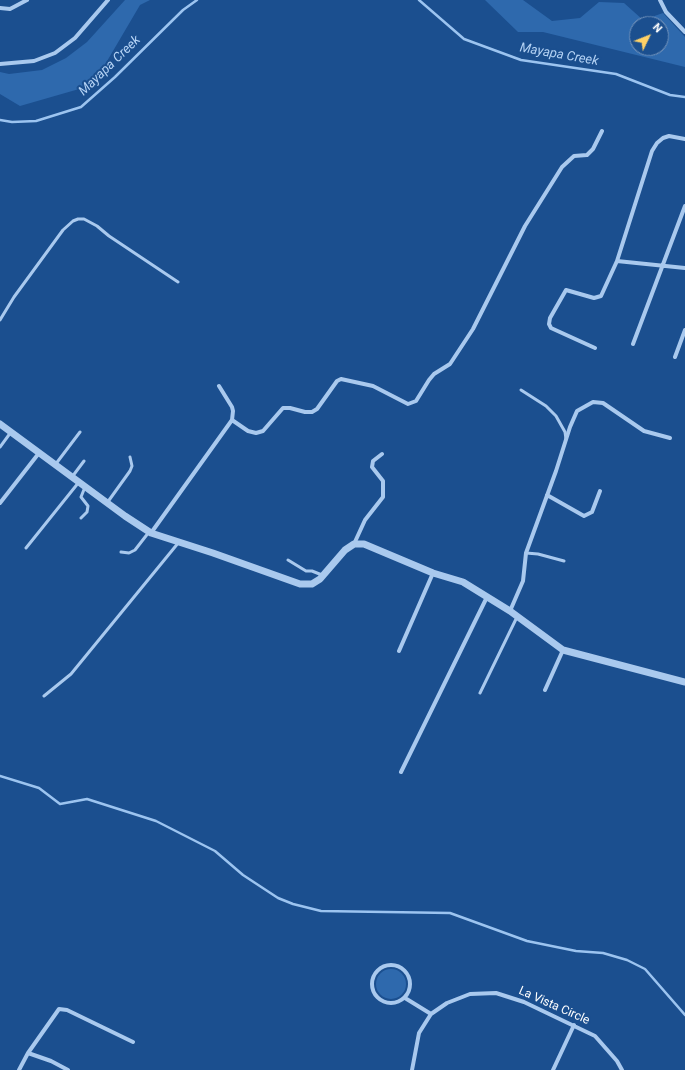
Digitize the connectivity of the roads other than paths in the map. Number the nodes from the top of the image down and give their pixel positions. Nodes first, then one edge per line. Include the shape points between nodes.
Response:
1 (27, 0) edge
2 (108, 0) edge
3 (660, 0) edge
4 (0, 8) edge
5 (685, 32) edge
6 (0, 64) edge
7 (602, 131) dead end
8 (685, 139) edge
9 (685, 206) edge
10 (617, 261) junction
11 (663, 266) junction
12 (685, 268) edge
13 (178, 282) dead end
14 (0, 320) edge
15 (685, 330) edge
16 (633, 344) dead end
17 (595, 348) dead end
18 (675, 357) dead end
19 (219, 386) dead end
20 (521, 390) dead end
21 (232, 420) junction
22 (0, 424) edge
23 (11, 432) junction
24 (80, 432) dead end
25 (670, 438) dead end
26 (566, 441) junction
27 (0, 447) edge
28 (39, 452) junction
29 (382, 454) dead end
30 (130, 457) dead end
31 (84, 461) dead end
32 (55, 465) junction
33 (72, 477) junction
34 (82, 485) junction
35 (600, 492) dead end
36 (547, 495) junction
37 (0, 503) edge
38 (107, 503) junction
39 (81, 518) dead end
40 (150, 533) junction
41 (179, 542) junction
42 (354, 544) junction
43 (26, 548) dead end
44 (121, 552) dead end
45 (526, 553) junction
46 (288, 560) dead end
47 (564, 561) dead end
48 (433, 573) junction
49 (323, 576) junction
50 (487, 597) junction
51 (510, 611) junction
52 (517, 616) junction
53 (563, 650) junction
54 (399, 651) dead end
55 (685, 682) edge
56 (545, 690) dead end
57 (480, 693) dead end
58 (44, 696) dead end
59 (401, 772) dead end
60 (405, 998) junction
61 (430, 1014) junction
62 (574, 1025) junction
63 (133, 1042) dead end
64 (28, 1053) junction
65 (19, 1070) edge
66 (68, 1070) edge
67 (412, 1070) edge
68 (553, 1070) edge
69 (622, 1070) edge

1 - 4 street via 10,9
2 - 6 street via 75,38 55,53 34,61
3 - 5 street via 666,12
7 - 21 street via 587,155 574,156 562,167 524,226 473,329 450,364 429,380 416,401 408,404 373,386 341,379 317,409 305,412 283,408 263,431 248,431
8 - 10 street via 669,136 656,143
9 - 11 street
10 - 11 street
10 - 17 street via 601,296 594,298 566,290 550,318 551,328
11 - 12 street
11 - 16 street
13 - 14 lane via 97,226 84,219 73,220 14,297
15 - 18 street
19 - 21 street via 232,408
20 - 26 lane via 546,406 556,416 565,432
21 - 40 street
22 - 23 street
23 - 27 lane
23 - 28 street
24 - 32 lane
25 - 26 street via 644,431 603,403 593,402 577,411
26 - 36 street
28 - 32 street
28 - 37 street
29 - 42 street via 373,462 372,467 383,481 383,497 359,529
30 - 38 lane via 130,471
31 - 33 lane
32 - 33 street
33 - 34 street
34 - 38 street
34 - 39 lane via 81,497 88,506 87,512
34 - 43 lane
35 - 36 street via 592,512 584,516
36 - 45 street
38 - 40 street
40 - 41 street
40 - 44 lane via 135,550 129,553
41 - 49 street via 300,584 312,584
41 - 58 lane via 71,674
42 - 48 street via 364,544
42 - 49 street via 345,550
45 - 47 lane
45 - 51 street via 523,581
46 - 49 lane via 297,567
48 - 50 street via 463,582
48 - 54 street
50 - 51 street
50 - 59 street
51 - 52 street
52 - 53 street
52 - 57 lane
53 - 55 street
53 - 56 street
60 - 60 street via 410,981 404,970 387,965 376,972 372,984 376,997 394,1004
60 - 61 street
61 - 62 street, La Vista Circle via 447,1003 470,994 496,993 524,1002
61 - 67 street, La Vista Circle via 419,1033
62 - 68 street
62 - 69 street, La Vista Circle via 595,1036
63 - 64 street via 67,1010 59,1010
64 - 65 street
64 - 66 street

